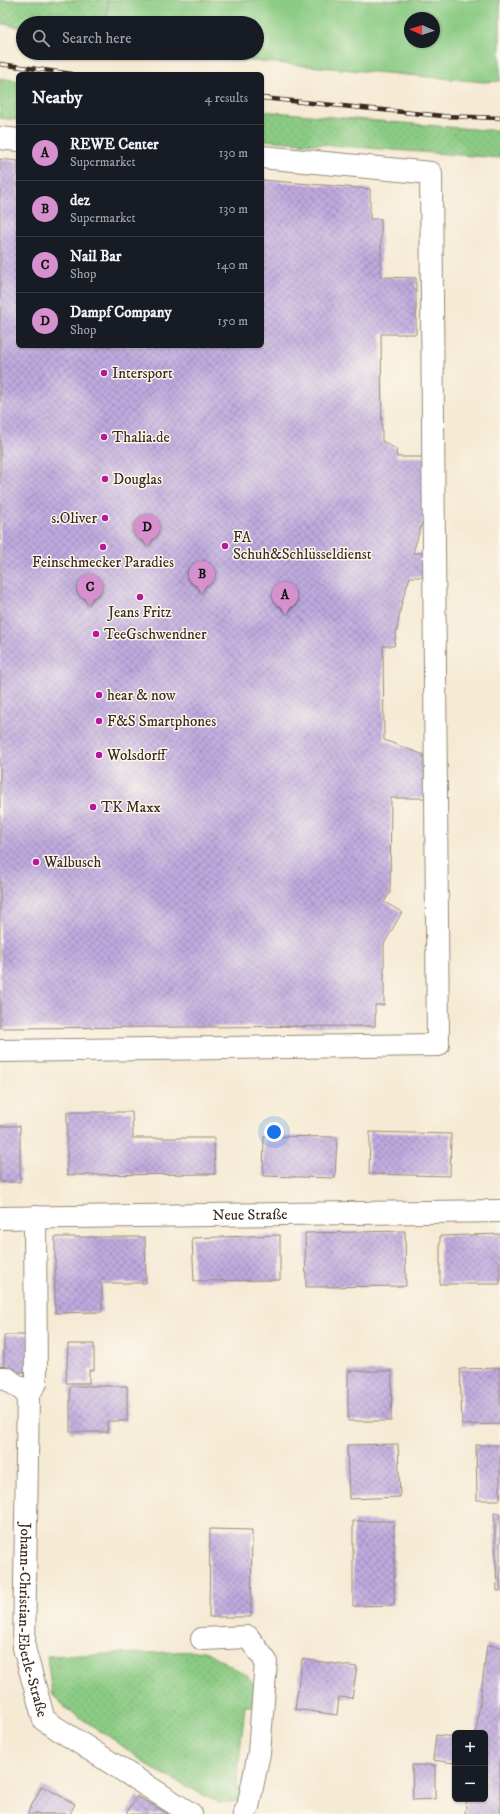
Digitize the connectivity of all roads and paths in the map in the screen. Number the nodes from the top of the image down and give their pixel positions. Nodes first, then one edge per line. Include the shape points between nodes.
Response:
1 (0, 138) edge
2 (16, 140) edge
3 (264, 157) edge
4 (0, 1050) edge
5 (500, 1211) edge
6 (34, 1217) junction
7 (0, 1218) edge
8 (0, 1378) edge
9 (28, 1394) junction
10 (202, 1639) dead end
11 (191, 1814) edge
12 (244, 1814) edge

1 - 2 street
3 - 4 street via 431,173 438,1045
5 - 6 street, Neue Straße
6 - 7 street, Neue Straße
6 - 9 street via 36,1383
8 - 9 street via 6,1378
9 - 11 street, Johann-Christian-Eberle-Straße via 24,1648 44,1720
10 - 12 street via 248,1637 266,1661 259,1753 248,1807

